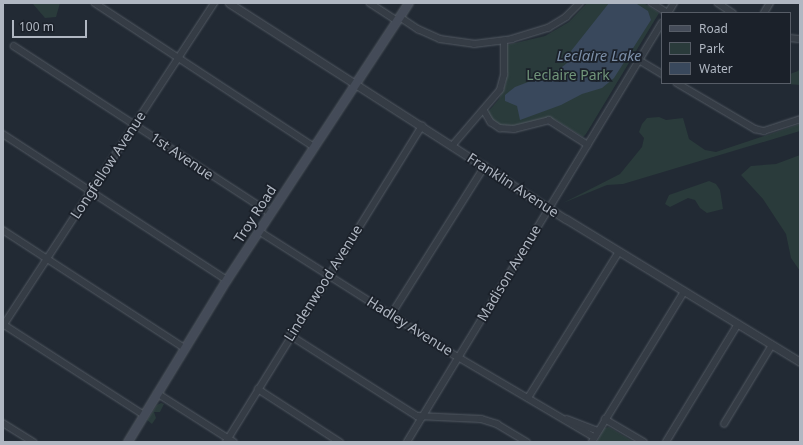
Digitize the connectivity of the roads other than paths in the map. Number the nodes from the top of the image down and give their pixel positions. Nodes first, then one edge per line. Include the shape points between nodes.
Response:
1 (95, 3) edge
2 (214, 3) edge
3 (229, 3) edge
4 (370, 3) edge
5 (409, 3) edge
6 (580, 3) edge
7 (652, 3) edge
8 (674, 3) edge
9 (718, 3) edge
10 (770, 3) edge
11 (666, 12) edge
12 (669, 12) edge
13 (732, 12) edge
14 (765, 12) edge
15 (399, 19) junction
16 (661, 25) edge
17 (791, 38) edge
18 (798, 39) dead end
19 (504, 41) junction
20 (14, 46) dead end
21 (178, 58) junction
22 (640, 60) junction
23 (661, 73) edge
24 (356, 84) junction
25 (679, 84) edge
26 (484, 110) junction
27 (800, 119) edge
28 (135, 125) junction
29 (422, 126) junction
30 (3, 134) edge
31 (588, 144) junction
32 (452, 146) junction
33 (314, 147) junction
34 (485, 166) junction
35 (91, 191) junction
36 (549, 208) junction
37 (270, 213) junction
38 (3, 230) edge
39 (259, 231) junction
40 (619, 252) junction
41 (47, 258) junction
42 (328, 274) junction
43 (227, 280) junction
44 (684, 292) junction
45 (391, 315) junction
46 (738, 324) junction
47 (3, 325) edge
48 (290, 335) junction
49 (772, 345) junction
50 (185, 348) junction
51 (458, 357) junction
52 (800, 362) edge
53 (258, 389) junction
54 (157, 392) junction
55 (528, 398) junction
56 (144, 415) junction
57 (422, 417) junction
58 (563, 418) junction
59 (606, 419) junction
60 (3, 423) edge
61 (724, 424) dead end
62 (598, 431) junction
63 (227, 440) edge
64 (593, 441) edge
65 (33, 442) edge
66 (128, 442) edge
67 (234, 442) edge
68 (340, 442) edge
69 (407, 442) edge
70 (527, 442) edge
71 (644, 442) edge
72 (666, 442) edge

1 - 21 street
2 - 21 street, Longfellow Avenue
3 - 24 street, Franklin Avenue
4 - 15 street
5 - 15 main road, Troy Road
6 - 19 street via 566,17 548,28
7 - 11 street
8 - 12 street
9 - 13 street
10 - 14 street
15 - 19 street via 428,34 453,42 474,44
15 - 24 main road, Troy Road
16 - 22 street, Madison Avenue
17 - 18 street
19 - 26 street via 502,82 497,95
20 - 28 street, 1st Avenue
21 - 28 street, Longfellow Avenue
21 - 33 street
22 - 23 street
22 - 31 street, Madison Avenue
24 - 29 street, Franklin Avenue
24 - 33 main road, Troy Road
25 - 27 street via 755,129 769,130
26 - 31 street via 491,122 500,128 514,129 549,120
26 - 32 street
28 - 35 street, Longfellow Avenue
28 - 37 street, 1st Avenue
29 - 32 street, Franklin Avenue
29 - 42 street, Lindenwood Avenue
30 - 35 street
31 - 36 street, Madison Avenue
32 - 34 street, Franklin Avenue
33 - 37 main road, Troy Road
34 - 36 street, Franklin Avenue
34 - 45 street
35 - 41 street, Longfellow Avenue
35 - 43 street
36 - 40 street, Franklin Avenue
36 - 51 street, Madison Avenue
37 - 39 main road, Troy Road
38 - 41 street
39 - 42 street, Hadley Avenue
39 - 43 main road, Troy Road
40 - 44 street, Franklin Avenue
40 - 55 street
41 - 47 street, Longfellow Avenue
41 - 50 street
42 - 45 street, Hadley Avenue
42 - 48 street, Lindenwood Avenue
43 - 50 main road, Troy Road
44 - 46 street, Franklin Avenue
44 - 59 street
45 - 51 street, Hadley Avenue
46 - 49 street, Franklin Avenue
46 - 72 street
47 - 56 street
48 - 53 street, Lindenwood Avenue
48 - 57 street
49 - 52 street, Franklin Avenue
49 - 61 street
50 - 54 main road, Troy Road
51 - 55 street, Hadley Avenue
51 - 57 street, Madison Avenue
53 - 63 street, Lindenwood Avenue
53 - 68 street
54 - 56 main road, Troy Road
54 - 63 street
55 - 58 street, Hadley Avenue
56 - 66 main road, Troy Road
57 - 69 street, Madison Avenue
57 - 70 street via 490,421
58 - 62 street, Hadley Avenue
58 - 64 street, Hadley Avenue
59 - 62 street
59 - 71 street
60 - 65 street
62 - 64 street
63 - 67 street

